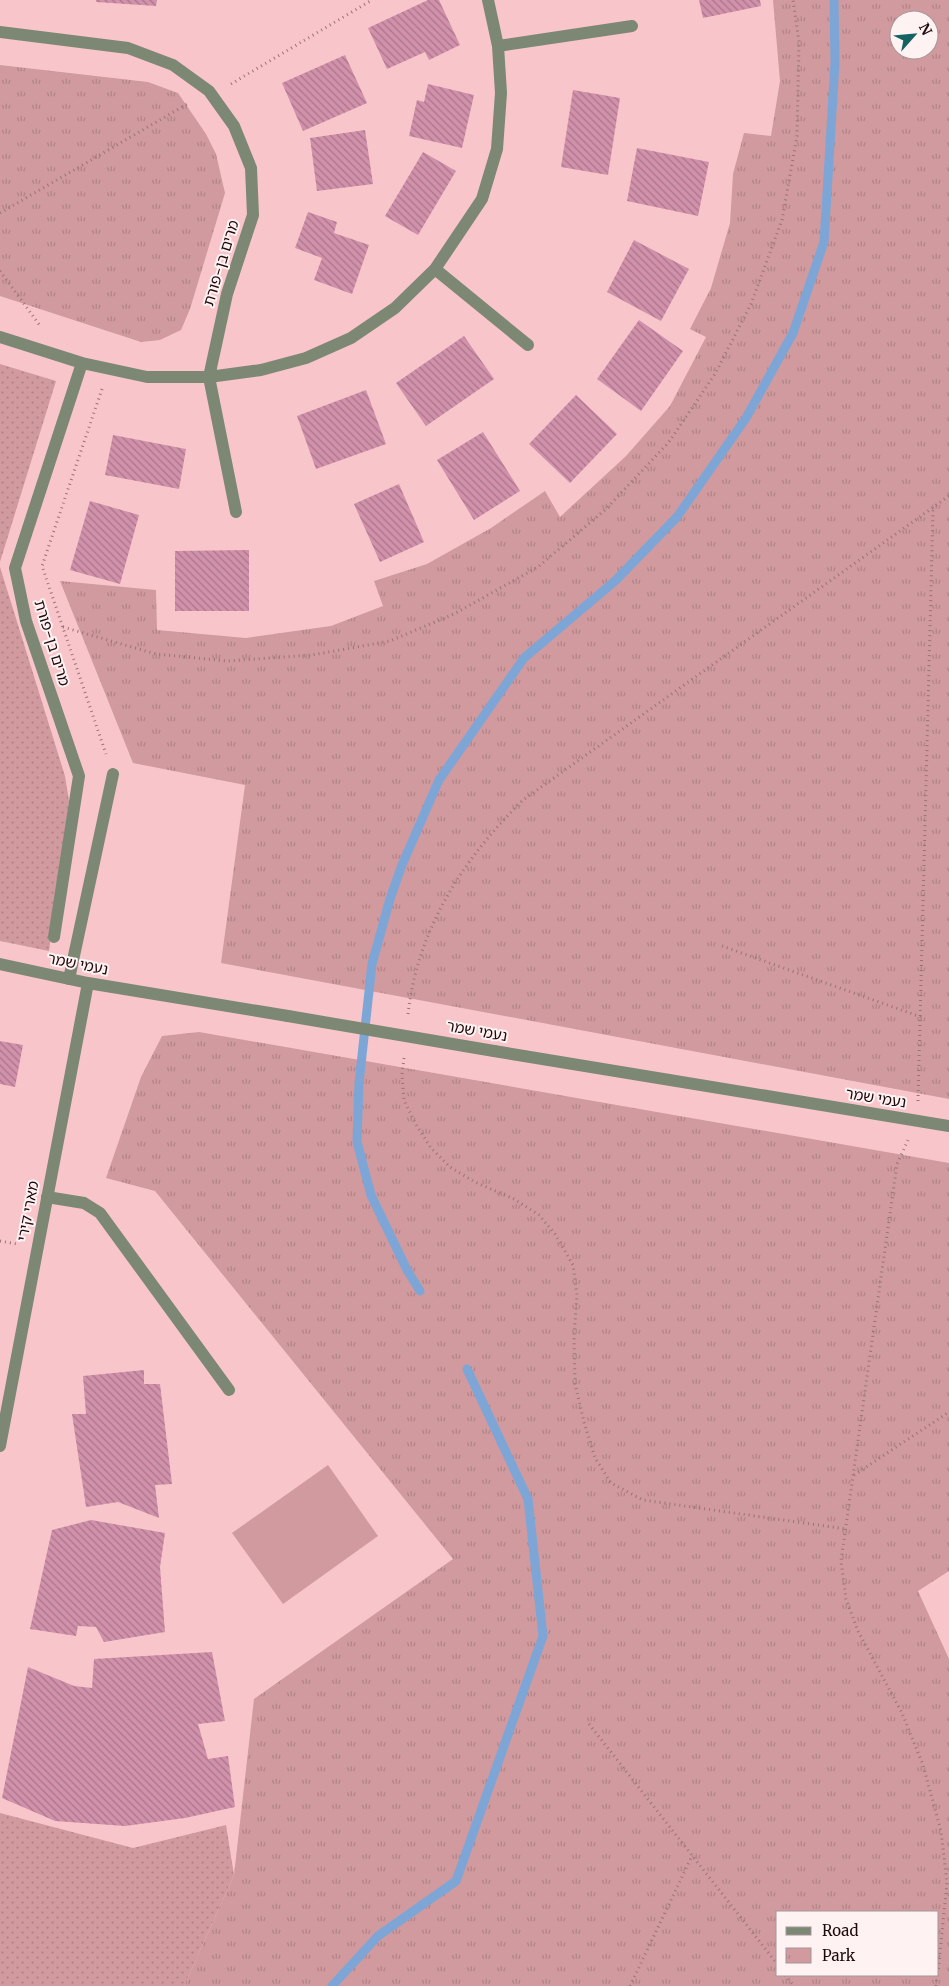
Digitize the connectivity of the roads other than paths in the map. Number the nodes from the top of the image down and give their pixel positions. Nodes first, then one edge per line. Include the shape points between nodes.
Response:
1 (488, 0) edge
2 (632, 26) dead end
3 (0, 32) edge
4 (498, 46) junction
5 (435, 269) junction
6 (0, 337) edge
7 (528, 345) dead end
8 (82, 363) junction
9 (209, 377) junction
10 (236, 512) dead end
11 (112, 774) road end
12 (54, 937) dead end
13 (0, 964) edge
14 (69, 979) junction
15 (88, 983) junction
16 (949, 1126) edge
17 (47, 1197) junction
18 (229, 1390) dead end
19 (0, 1446) edge

1 - 4 street
2 - 4 street
3 - 9 street, מרים בן-פורת via 128,48 173,65 211,93 234,126 251,168 253,215 227,294
4 - 5 street via 501,93 497,149 482,199
5 - 7 street
5 - 9 street via 395,308 351,338 306,358 261,370
6 - 8 street
8 - 9 street via 147,377
8 - 12 street, מרים בן-פורת via 15,568 26,621 79,776
9 - 10 street, מרים בן-פורת
11 - 14 street
13 - 14 street, נעמי שמר
14 - 15 street, נעמי שמר
15 - 16 street, נעמי שמר, bridge
15 - 17 street, מארי קירי
17 - 18 street via 84,1203 100,1214
17 - 19 street, מארי קירי

